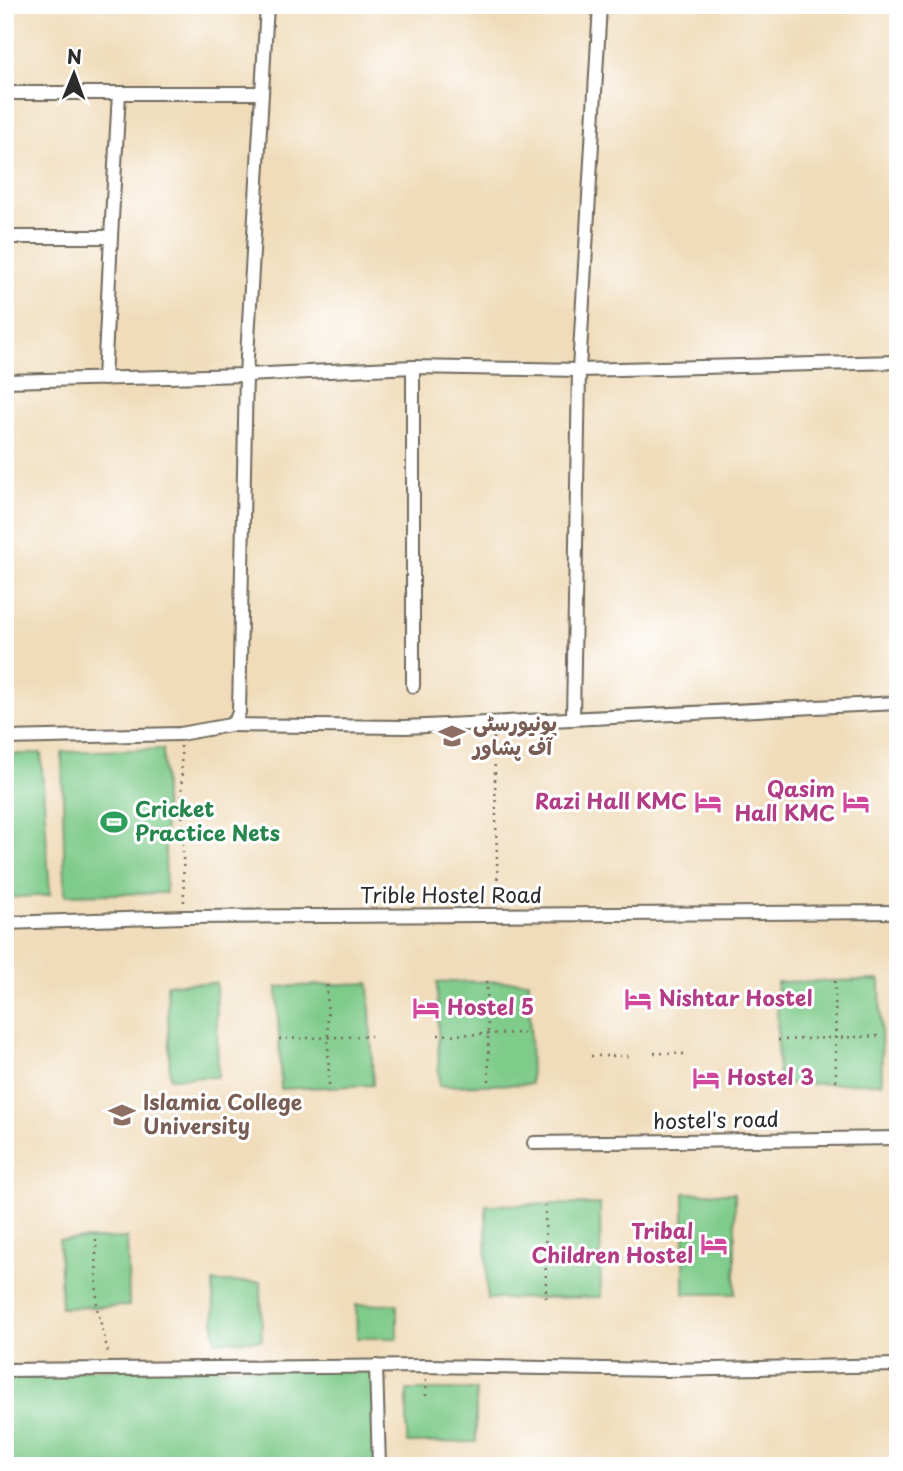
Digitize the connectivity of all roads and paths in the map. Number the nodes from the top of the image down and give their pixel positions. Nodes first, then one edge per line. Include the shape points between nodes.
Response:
1 (267, 5) edge
2 (600, 5) edge
3 (5, 93) edge
4 (119, 93) junction
5 (261, 93) junction
6 (5, 237) edge
7 (111, 237) junction
8 (898, 362) edge
9 (413, 367) junction
10 (579, 370) junction
11 (246, 375) junction
12 (104, 379) junction
13 (5, 382) edge
14 (412, 686) dead end
15 (898, 703) edge
16 (573, 719) junction
17 (493, 723) junction
18 (230, 725) junction
19 (180, 734) junction
20 (5, 738) edge
21 (898, 912) edge
22 (498, 915) junction
23 (184, 918) junction
24 (5, 923) edge
25 (487, 981) dead end
26 (835, 981) dead end
27 (327, 985) dead end
28 (530, 1033) dead end
29 (488, 1034) junction
30 (438, 1035) dead end
31 (371, 1036) dead end
32 (881, 1036) dead end
33 (328, 1037) junction
34 (836, 1038) junction
35 (279, 1039) dead end
36 (778, 1040) dead end
37 (654, 1053) dead end
38 (688, 1054) dead end
39 (591, 1056) dead end
40 (630, 1056) dead end
41 (836, 1083) dead end
42 (489, 1085) dead end
43 (328, 1087) dead end
44 (898, 1139) edge
45 (534, 1143) dead end
46 (545, 1205) dead end
47 (96, 1239) dead end
48 (546, 1298) dead end
49 (898, 1365) edge
50 (376, 1366) junction
51 (426, 1366) junction
52 (112, 1369) junction
53 (5, 1370) edge
54 (426, 1397) dead end
55 (379, 1466) edge

1 - 5 street
2 - 10 street
3 - 4 street
4 - 5 street
4 - 7 street
5 - 11 street
6 - 7 street
7 - 12 street
8 - 10 street
9 - 10 street
9 - 11 street
9 - 14 street
10 - 16 street
11 - 12 street
11 - 18 street via 239,712
12 - 13 street
15 - 16 street
16 - 17 street
17 - 18 street
17 - 22 path
18 - 19 street
19 - 20 street
19 - 23 path
21 - 22 street, Trible Hostel Road
22 - 23 street, Trible Hostel Road
23 - 24 street, Trible Hostel Road
25 - 29 path
26 - 34 path
27 - 33 path
28 - 29 path
29 - 30 path
29 - 42 path
31 - 33 path
32 - 34 path
33 - 35 path
33 - 43 path
34 - 36 path
34 - 41 path
37 - 38 path
39 - 40 path
44 - 45 street, hostel's road
46 - 48 path
47 - 52 path via 97,1308
49 - 51 street via 667,1370
50 - 51 street
50 - 52 street
50 - 55 street
51 - 54 path
52 - 53 street

